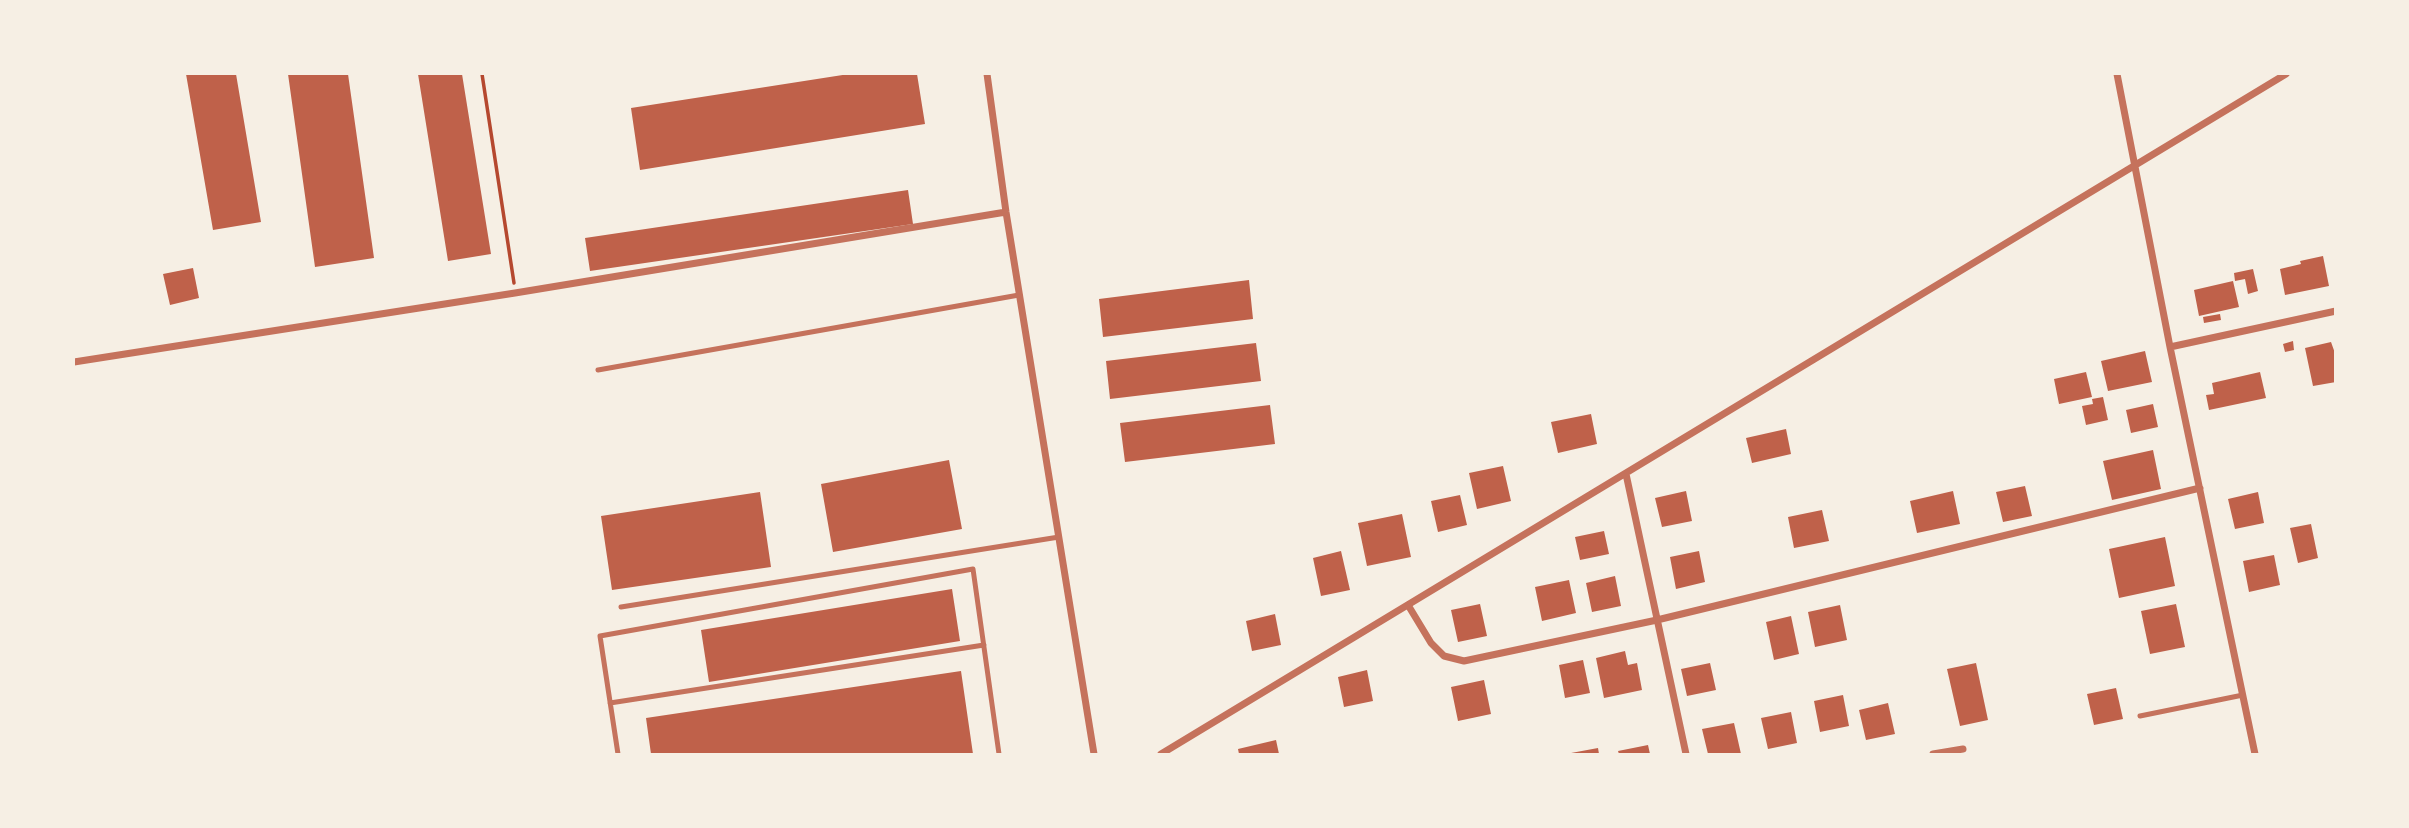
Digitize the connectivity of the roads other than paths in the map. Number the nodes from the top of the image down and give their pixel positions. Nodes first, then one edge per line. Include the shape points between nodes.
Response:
1 (987, 74) edge
2 (2117, 74) edge
3 (2286, 74) edge
4 (2136, 164) junction
5 (1006, 212) junction
6 (1019, 295) junction
7 (2336, 311) edge
8 (2170, 347) junction
9 (74, 362) edge
10 (598, 370) dead end
11 (1626, 474) junction
12 (2200, 488) junction
13 (1059, 537) junction
14 (1408, 605) junction
15 (621, 607) dead end
16 (1657, 620) junction
17 (984, 645) junction
18 (2243, 695) junction
19 (610, 703) junction
20 (2140, 716) dead end
21 (1963, 749) dead end
22 (618, 754) edge
23 (999, 754) edge
24 (1094, 754) edge
25 (1161, 754) edge
26 (1686, 754) edge
27 (1933, 754) edge
28 (2255, 754) edge

1 - 5 street
2 - 4 street
3 - 4 street
4 - 8 street
4 - 11 street
5 - 6 street
5 - 9 street
6 - 10 lane
6 - 13 street
7 - 8 street
8 - 12 street
11 - 14 street
11 - 16 street
12 - 16 street
12 - 18 street
13 - 15 lane
13 - 24 street
14 - 16 street via 1444,656 1464,661
14 - 25 street
16 - 26 street
17 - 19 lane
17 - 19 lane via 973,569 600,636
17 - 23 lane
18 - 20 lane
18 - 28 street
19 - 22 lane
21 - 27 street

